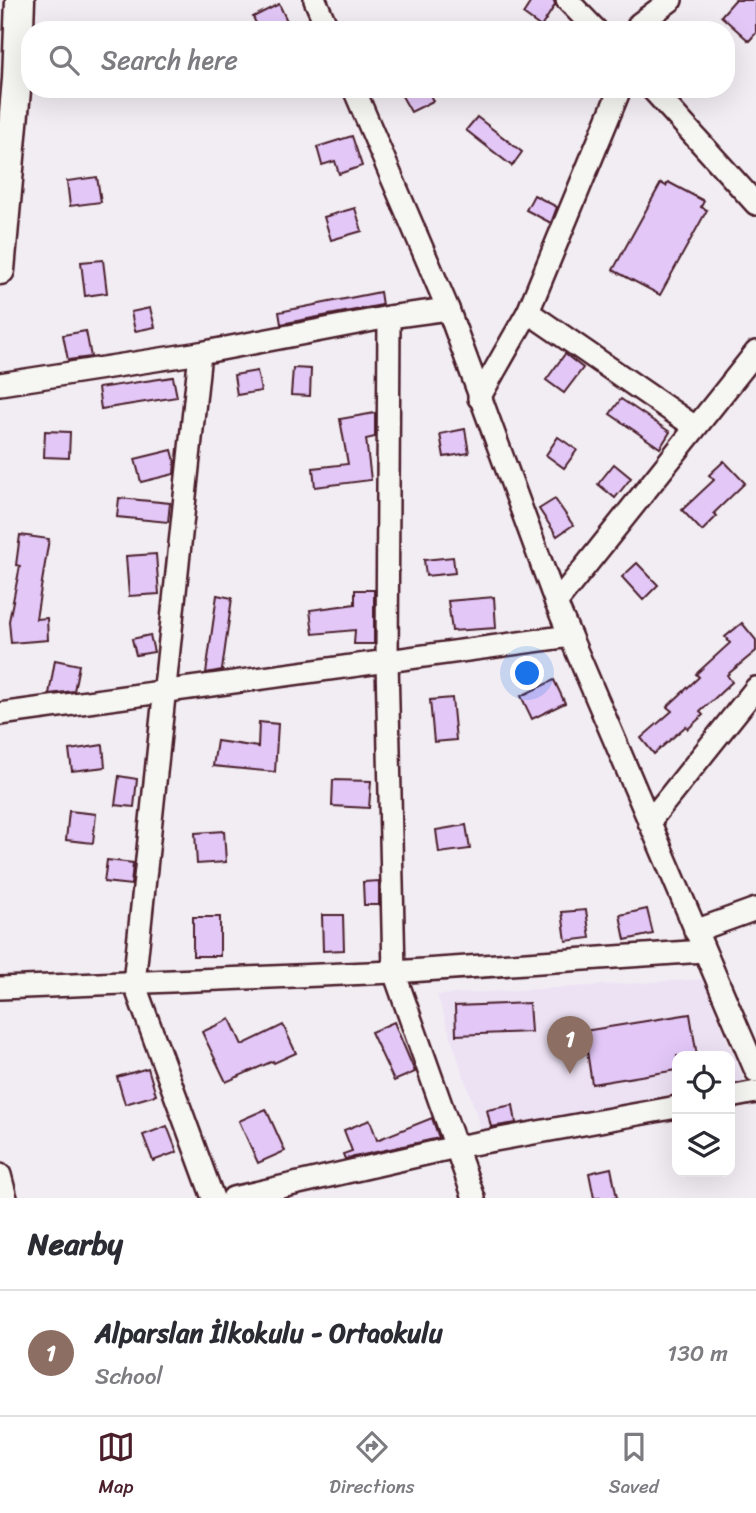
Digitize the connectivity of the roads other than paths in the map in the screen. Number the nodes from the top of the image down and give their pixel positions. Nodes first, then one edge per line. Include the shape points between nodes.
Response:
1 (20, 0) edge
2 (315, 0) edge
3 (567, 0) edge
4 (643, 0) edge
5 (671, 0) edge
6 (324, 21) edge
7 (587, 21) edge
8 (639, 21) edge
9 (645, 21) edge
10 (9, 77) edge
11 (358, 98) edge
12 (616, 98) edge
13 (660, 98) edge
14 (756, 204) edge
15 (0, 270) edge
16 (448, 309) junction
17 (528, 312) junction
18 (389, 317) junction
19 (756, 352) edge
20 (200, 353) junction
21 (0, 384) edge
22 (480, 398) junction
23 (695, 427) junction
24 (556, 603) junction
25 (570, 636) junction
26 (387, 661) junction
27 (756, 688) edge
28 (164, 692) junction
29 (0, 714) edge
30 (649, 822) junction
31 (756, 909) edge
32 (695, 931) junction
33 (704, 951) junction
34 (394, 972) junction
35 (134, 983) junction
36 (0, 988) edge
37 (756, 1071) edge
38 (756, 1092) edge
39 (735, 1096) edge
40 (672, 1108) edge
41 (456, 1147) junction
42 (0, 1175) edge
43 (6, 1198) edge
44 (213, 1198) edge
45 (233, 1198) edge
46 (474, 1198) edge

1 - 10 street
2 - 6 street
3 - 7 street
4 - 8 street
5 - 9 street
10 - 15 street
11 - 16 street
12 - 17 street
13 - 14 street
16 - 18 street
16 - 22 street
17 - 22 street
17 - 23 street
18 - 20 street
18 - 26 street
19 - 23 street
20 - 21 street
20 - 28 street
22 - 24 street
23 - 24 street
24 - 25 street
25 - 26 street
25 - 30 street
26 - 28 street
26 - 34 street
27 - 30 street
28 - 29 street
28 - 35 street
30 - 32 street
31 - 32 street
32 - 33 street
33 - 34 street
33 - 37 street
34 - 35 street
34 - 41 street
35 - 36 street
35 - 44 street
38 - 39 street
40 - 41 street
41 - 45 street
41 - 46 street
42 - 43 street

